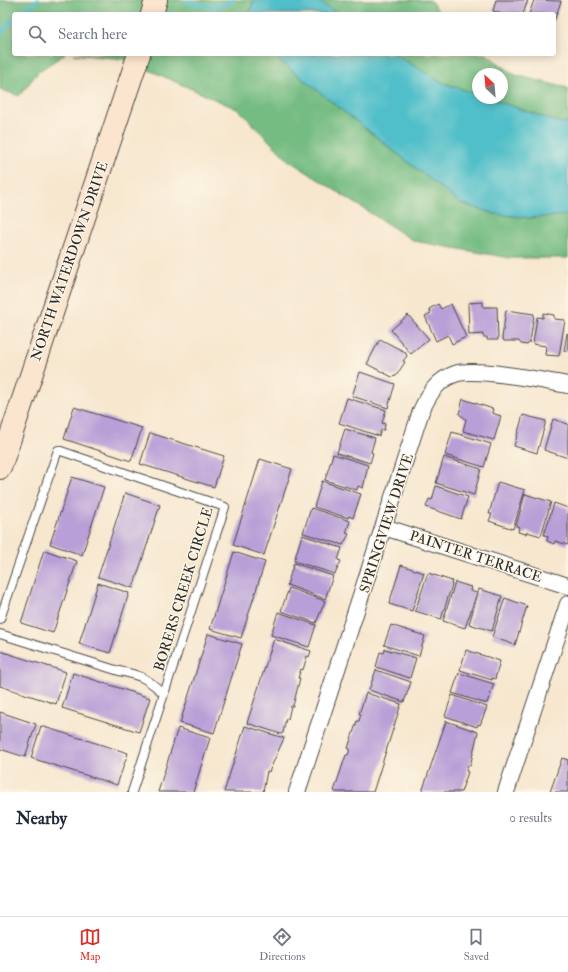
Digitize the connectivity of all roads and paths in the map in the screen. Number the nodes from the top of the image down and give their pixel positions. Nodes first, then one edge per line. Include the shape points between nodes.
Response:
1 (156, 0) edge
2 (153, 12) edge
3 (138, 56) edge
4 (568, 385) edge
5 (0, 468) edge
6 (384, 527) junction
7 (568, 586) edge
8 (568, 604) edge
9 (0, 619) edge
10 (0, 634) edge
11 (164, 694) junction
12 (132, 792) edge
13 (297, 792) edge
14 (506, 792) edge

1 - 2 main road
3 - 5 main road, NORTH WATERDOWN DRIVE
4 - 6 street, SPRINGVIEW DRIVE via 476,372 456,374 440,382 430,392 421,411
6 - 7 street, PAINTER TERRACE
6 - 13 street, SPRINGVIEW DRIVE
8 - 14 street
9 - 11 lane, BORERS CREEK CIRCLE via 58,450 225,507
10 - 11 lane, BORERS CREEK CIRCLE via 119,671 140,675 151,681
11 - 12 lane, BORERS CREEK CIRCLE

